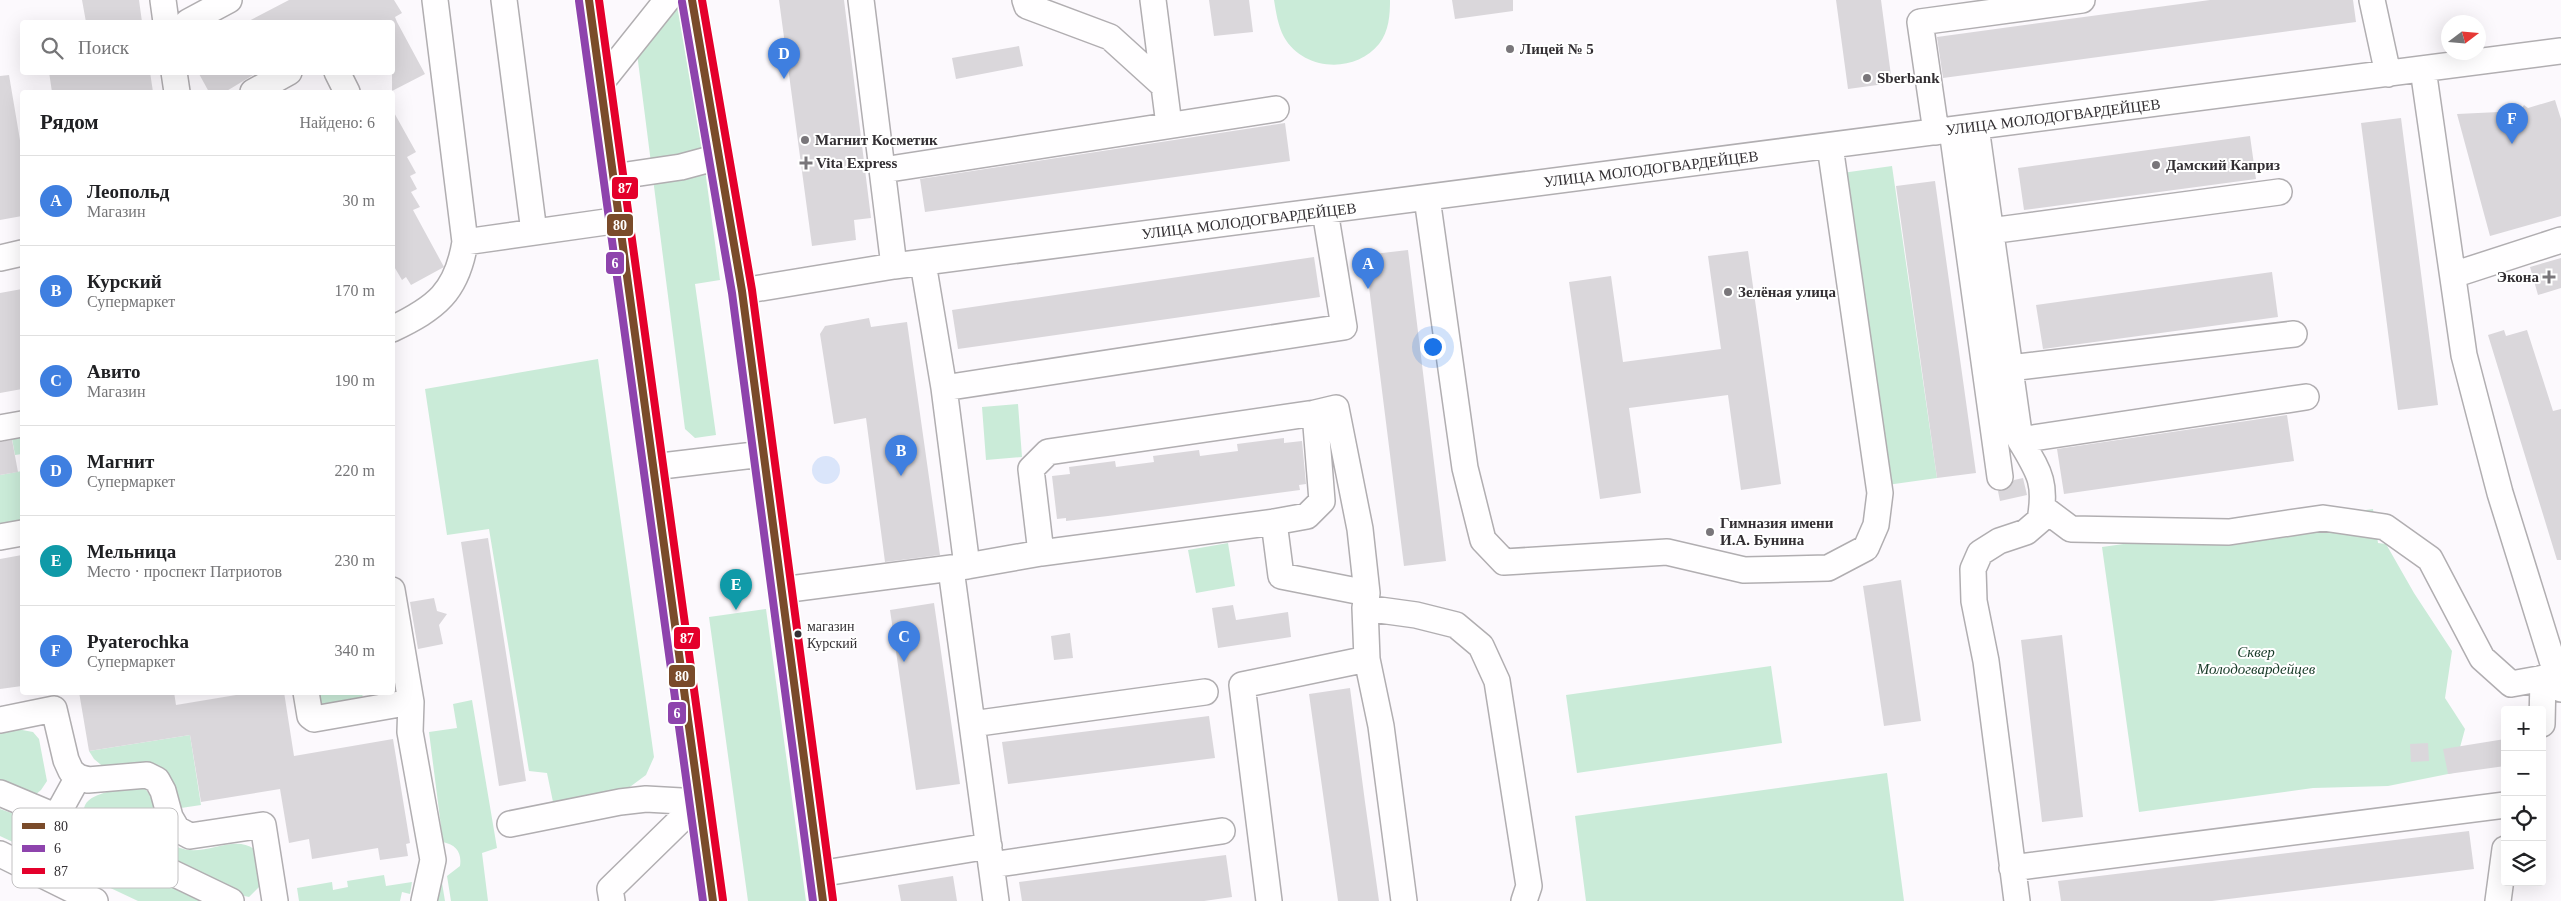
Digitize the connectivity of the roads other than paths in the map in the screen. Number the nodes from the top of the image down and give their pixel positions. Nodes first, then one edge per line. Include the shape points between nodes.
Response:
1 (163, 0) edge
2 (229, 0) edge
3 (435, 0) edge
4 (504, 0) edge
5 (589, 0) edge
6 (667, 0) edge
7 (692, 0) edge
8 (860, 0) edge
9 (1025, 0) edge
10 (1153, 0) edge
11 (2082, 0) edge
12 (2372, 0) edge
13 (166, 20) edge
14 (192, 20) edge
15 (2561, 51) edge
16 (2423, 69) junction
17 (2388, 74) junction
18 (174, 75) edge
19 (284, 75) edge
20 (338, 75) edge
21 (600, 84) junction
22 (1164, 86) junction
23 (177, 90) edge
24 (257, 90) edge
25 (346, 90) edge
26 (1276, 109) dead end
27 (1169, 125) junction
28 (1955, 130) junction
29 (1830, 146) junction
30 (718, 157) junction
31 (883, 170) junction
32 (613, 178) junction
33 (2279, 192) dead end
34 (1427, 198) junction
35 (1325, 211) junction
36 (620, 220) junction
37 (1990, 231) junction
38 (534, 232) junction
39 (2561, 240) edge
40 (465, 242) junction
41 (20, 254) edge
42 (0, 258) edge
43 (923, 263) junction
44 (894, 266) junction
45 (2452, 275) junction
46 (742, 291) junction
47 (395, 328) edge
48 (2294, 334) dead end
49 (2010, 368) junction
50 (944, 388) junction
51 (2306, 397) dead end
52 (1315, 412) junction
53 (20, 424) edge
54 (0, 428) edge
55 (2020, 440) junction
56 (763, 454) junction
57 (653, 467) junction
58 (2000, 476) dead end
59 (2042, 508) junction
60 (1274, 522) junction
61 (20, 533) edge
62 (0, 537) edge
63 (1041, 553) junction
64 (959, 568) junction
65 (782, 590) junction
66 (1366, 601) junction
67 (395, 607) edge
68 (1367, 659) junction
69 (2556, 679) edge
70 (1205, 692) dead end
71 (306, 695) edge
72 (412, 702) junction
73 (2546, 711) edge
74 (0, 720) edge
75 (972, 724) junction
76 (78, 777) junction
77 (0, 793) edge
78 (699, 802) junction
79 (2501, 806) edge
80 (34, 808) edge
81 (61, 808) edge
82 (168, 808) edge
83 (510, 824) dead end
84 (178, 830) edge
85 (1222, 831) dead end
86 (0, 854) edge
87 (990, 855) junction
88 (12, 860) edge
89 (2012, 868) junction
90 (820, 874) junction
91 (178, 876) edge
92 (2501, 879) edge
93 (69, 888) edge
94 (608, 897) edge
95 (95, 901) edge
96 (231, 901) edge
97 (275, 901) edge
98 (424, 901) edge
99 (712, 901) edge
100 (823, 901) edge
101 (996, 901) edge
102 (1269, 901) edge
103 (1404, 901) edge
104 (1524, 901) edge
105 (2017, 901) edge
106 (2498, 901) edge

1 - 13 street
2 - 14 street
3 - 40 street
4 - 38 street
5 - 21 highway
6 - 21 street
7 - 30 street
8 - 31 street
9 - 22 street via 1027,6 1110,37
10 - 22 street
11 - 28 street via 1920,22
12 - 17 street
15 - 16 street, УЛИЦА МОЛОДОГВАРДЕЙЦЕВ
16 - 17 street, УЛИЦА МОЛОДОГВАРДЕЙЦЕВ
16 - 45 street
17 - 28 street, УЛИЦА МОЛОДОГВАРДЕЙЦЕВ
18 - 23 street
19 - 24 street
20 - 25 street
21 - 32 highway
22 - 27 street
26 - 27 street
27 - 31 street
28 - 29 street, УЛИЦА МОЛОДОГВАРДЕЙЦЕВ
28 - 37 street
28 - 58 street
29 - 34 street, УЛИЦА МОЛОДОГВАРДЕЙЦЕВ
29 - 34 street via 1880,493 1876,525 1866,548 1828,568 1744,570 1667,552 1504,562 1483,540 1465,468
30 - 32 street
30 - 46 street
31 - 44 street
32 - 36 highway
33 - 37 street
34 - 35 street, УЛИЦА МОЛОДОГВАРДЕЙЦЕВ
35 - 43 street, УЛИЦА МОЛОДОГВАРДЕЙЦЕВ
35 - 50 street via 1344,327
36 - 38 street
36 - 57 highway
37 - 49 street
38 - 40 street
39 - 45 street
40 - 47 street via 462,260 447,293 419,316
41 - 42 street
43 - 44 street, УЛИЦА МОЛОДОГВАРДЕЙЦЕВ
43 - 50 street
44 - 46 street, УЛИЦА МОЛОДОГВАРДЕЙЦЕВ
45 - 69 street via 2464,355 2500,494
46 - 56 street
48 - 49 street
49 - 55 street
50 - 64 street
51 - 55 street
52 - 60 street via 1322,501 1307,516
52 - 63 street via 1048,452 1031,470
52 - 66 street via 1336,408 1360,529
53 - 54 street
55 - 59 street via 2040,474 2044,495
56 - 57 street
56 - 65 street
57 - 78 highway
59 - 69 street via 2071,530 2229,532 2322,518 2385,527 2430,559 2482,658 2511,684
59 - 89 street via 2040,520 2026,532 1999,541 1980,552 1973,569 1974,601 1986,661
60 - 63 street
60 - 66 street via 1282,576
61 - 62 street
63 - 64 street
64 - 65 street
64 - 75 street
65 - 90 street
66 - 68 street
66 - 104 street via 1456,625 1480,646 1497,681 1505,724 1529,886
67 - 72 street
68 - 102 street via 1242,685
68 - 103 street via 1381,726
69 - 73 street
70 - 75 street
71 - 72 street via 310,716 314,719
72 - 98 street via 410,732 433,860
74 - 76 street via 54,709 66,760
75 - 87 street
76 - 81 street
76 - 82 street via 88,780 147,775 157,780
77 - 80 street
78 - 83 street via 646,799 620,802
78 - 94 street
78 - 99 highway
79 - 89 street
84 - 97 street via 190,836 263,825
85 - 87 street
86 - 88 street
87 - 90 street
87 - 101 street
89 - 105 street
90 - 100 street
91 - 96 street
92 - 106 street
93 - 95 street

